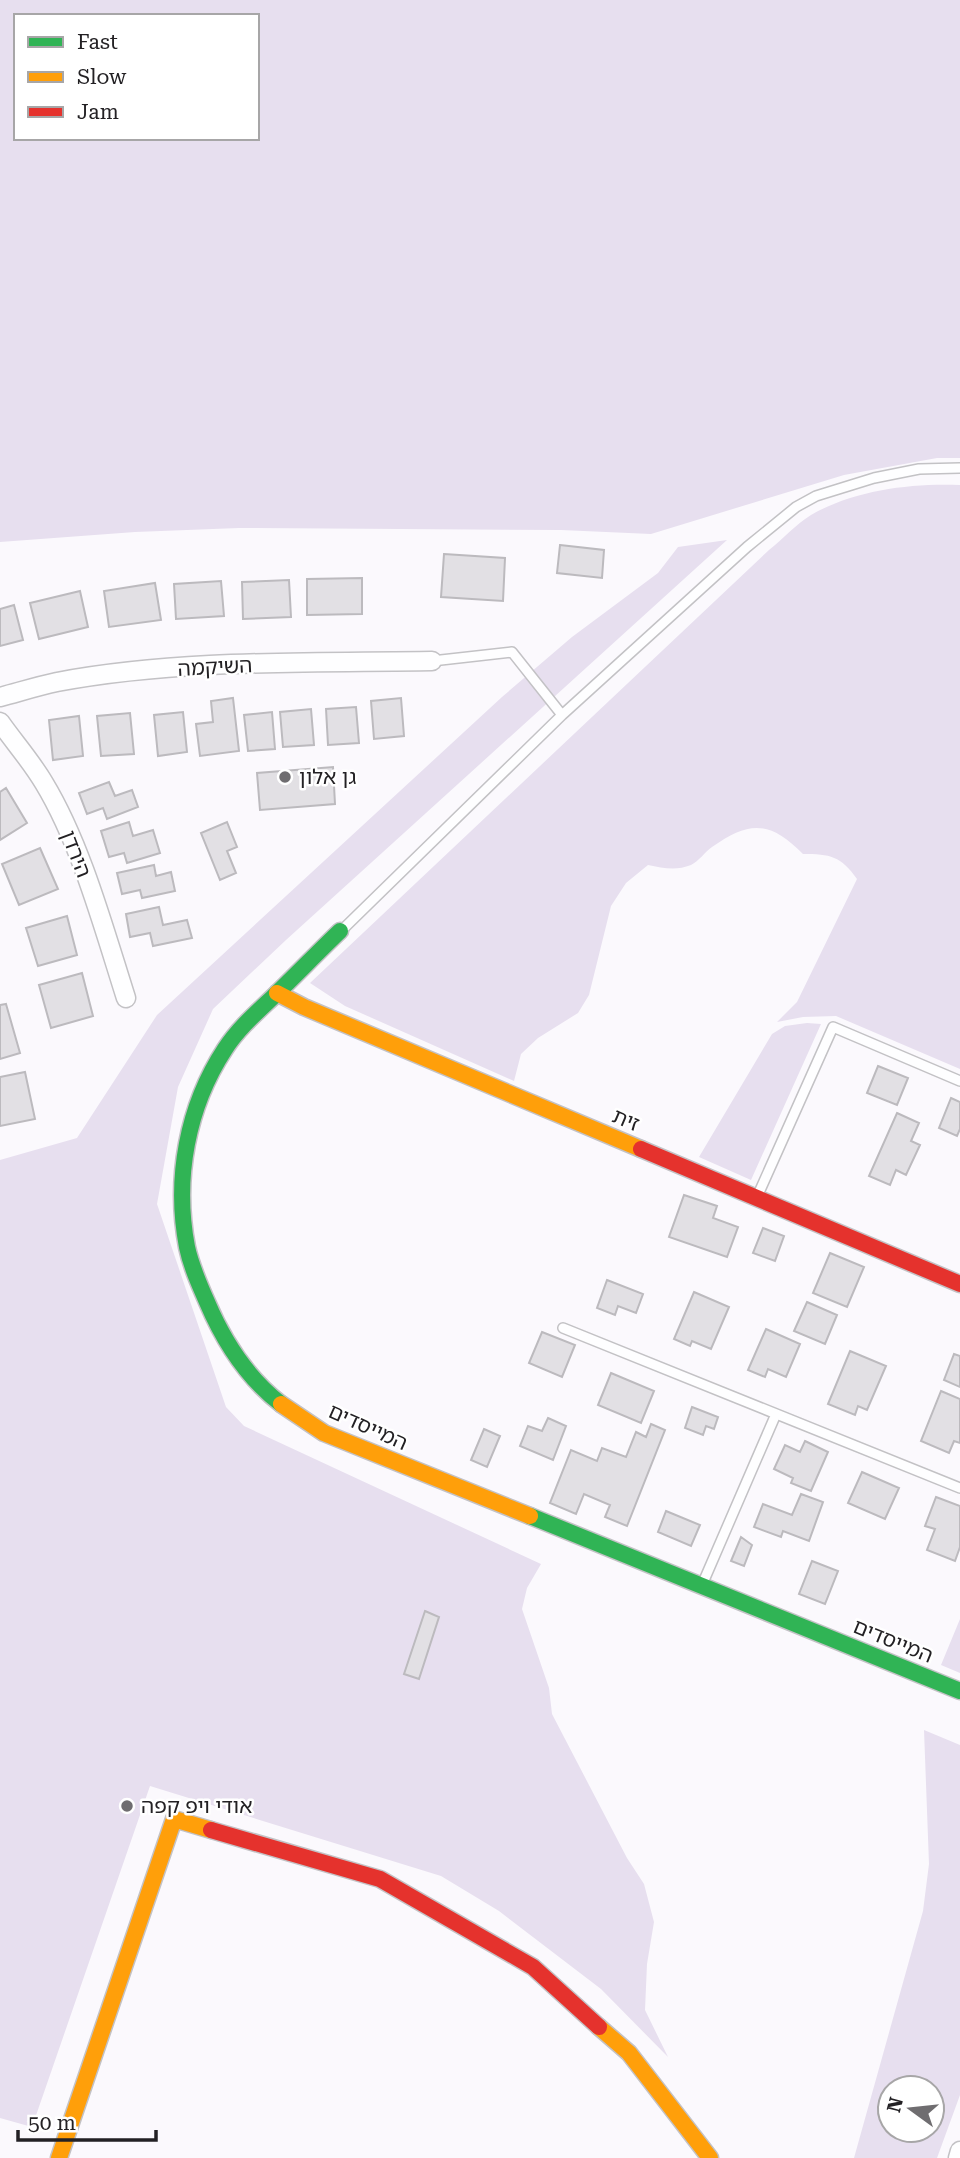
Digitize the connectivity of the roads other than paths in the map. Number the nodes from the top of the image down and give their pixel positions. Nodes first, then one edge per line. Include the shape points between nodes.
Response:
1 (960, 468) edge
2 (432, 661) joint
3 (0, 697) edge
4 (562, 715) junction
5 (0, 722) edge
6 (340, 931) joint
7 (277, 993) junction
8 (126, 998) dead end
9 (960, 1081) edge
10 (757, 1198) junction
11 (960, 1284) edge
12 (562, 1328) dead end
13 (776, 1414) junction
14 (960, 1488) edge
15 (701, 1586) junction
16 (960, 1690) edge
17 (960, 2151) edge
18 (59, 2158) edge
19 (710, 2158) edge
20 (958, 2158) edge

1 - 4 lane via 919,469 874,478 796,507
2 - 3 street, השיקמה via 134,672 57,682
2 - 4 lane via 513,652
4 - 6 lane
5 - 8 street, הירדן via 57,806
6 - 7 street, המייסדים
7 - 10 street, זית
7 - 15 street, המייסדים via 242,1027 213,1069 191,1124 182,1178 188,1249 232,1353 284,1408 324,1433
9 - 10 lane via 833,1027
10 - 11 street, זית
12 - 13 lane
13 - 14 lane
13 - 15 lane
15 - 16 street, המייסדים
17 - 20 street
18 - 19 street via 174,1819 380,1880 533,1967 629,2053

